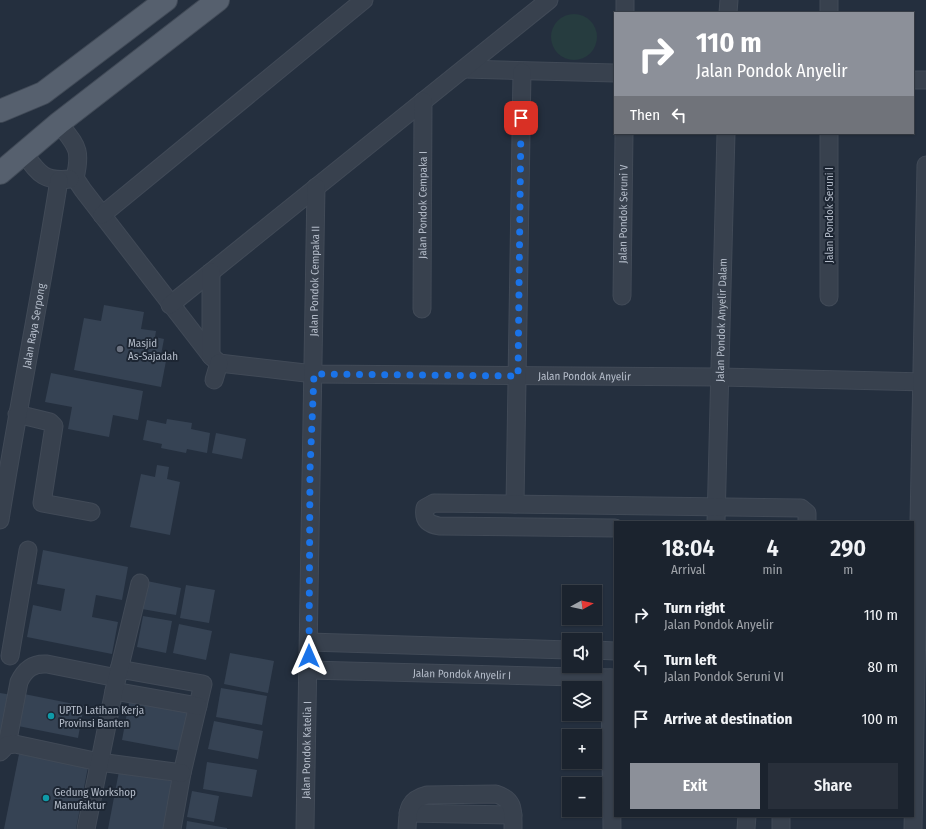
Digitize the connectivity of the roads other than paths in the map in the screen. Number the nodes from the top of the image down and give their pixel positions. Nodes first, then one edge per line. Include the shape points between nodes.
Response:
1 (166, 0) edge
2 (218, 0) edge
3 (364, 0) edge
4 (549, 0) edge
5 (626, 0) edge
6 (728, 0) edge
7 (829, 0) edge
8 (625, 12) edge
9 (728, 12) edge
10 (829, 12) edge
11 (464, 69) junction
12 (522, 72) junction
13 (614, 73) edge
14 (914, 80) edge
15 (926, 80) edge
16 (42, 93) junction
17 (424, 101) junction
18 (0, 112) edge
19 (59, 123) junction
20 (0, 128) edge
21 (624, 134) edge
22 (726, 134) edge
23 (829, 134) edge
24 (8, 162) edge
25 (926, 165) edge
26 (71, 174) junction
27 (316, 187) junction
28 (102, 215) junction
29 (211, 272) junction
30 (622, 296) dead end
31 (829, 297) dead end
32 (170, 305) junction
33 (422, 309) dead end
34 (215, 360) junction
35 (314, 374) junction
36 (518, 376) junction
37 (720, 378) junction
38 (214, 380) dead end
39 (924, 382) edge
40 (17, 414) junction
41 (515, 504) junction
42 (612, 506) junction
43 (92, 512) dead end
44 (716, 514) edge
45 (0, 520) edge
46 (807, 521) edge
47 (613, 528) edge
48 (28, 550) dead end
49 (140, 583) dead end
50 (309, 642) junction
51 (562, 650) edge
52 (602, 650) edge
53 (614, 651) edge
54 (5, 655) edge
55 (38, 663) junction
56 (918, 667) edge
57 (309, 670) junction
58 (613, 678) edge
59 (117, 679) junction
60 (918, 688) edge
61 (198, 706) junction
62 (4, 748) edge
63 (99, 762) junction
64 (182, 774) junction
65 (914, 801) edge
66 (747, 817) edge
67 (781, 817) edge
68 (913, 817) edge
69 (408, 821) edge
70 (513, 822) edge
71 (86, 829) edge
72 (172, 829) edge
73 (305, 829) edge
74 (612, 829) edge
75 (746, 829) edge
76 (781, 829) edge
77 (913, 829) edge

1 - 16 main road
2 - 19 main road
3 - 28 street
4 - 11 street
5 - 8 street
6 - 9 street
7 - 10 street
11 - 12 street
11 - 17 street
12 - 13 street
12 - 36 street
14 - 15 street
16 - 18 main road
16 - 20 main road
17 - 27 street
17 - 33 street, Jalan Pondok Cempaka I
19 - 24 main road
19 - 26 street, Jalan Raya Serpong via 79,152
21 - 30 street, Jalan Pondok Seruni V
22 - 37 street, Jalan Pondok Anyelir Dalam
23 - 31 street, Jalan Pondok Seruni I
24 - 26 street via 46,178
25 - 39 street
26 - 28 street
26 - 40 street, Jalan Raya Serpong via 49,247
27 - 29 street
27 - 35 street, Jalan Pondok Cempaka II
28 - 32 street
29 - 32 street
29 - 34 street
32 - 34 street
34 - 35 street, Jalan Pondok Anyelir
34 - 38 street
35 - 36 street, Jalan Pondok Anyelir
35 - 50 street, Jalan Pondok Cempaka II via 310,470
36 - 37 street, Jalan Pondok Anyelir
36 - 41 street
37 - 39 street, Jalan Pondok Anyelir
37 - 44 street, Jalan Pondok Anyelir Dalam
39 - 56 street
40 - 43 street via 50,422 54,426 42,503
40 - 45 street, Jalan Raya Serpong
41 - 42 street
41 - 47 street via 434,503 425,508 424,515 426,521 439,526
42 - 44 street
42 - 47 street
44 - 46 street via 801,508 807,513
48 - 54 street
49 - 59 street
50 - 51 street
50 - 57 street, Jalan Pondok Katelia I
52 - 53 street
54 - 55 street
55 - 59 street
55 - 62 street via 26,671 19,682
56 - 60 street
57 - 58 street, Jalan Pondok Anyelir I
57 - 73 street, Jalan Pondok Katelia I
58 - 74 street
59 - 61 street
59 - 61 street via 203,684
59 - 63 street
60 - 65 street
61 - 64 street
62 - 63 street via 15,744
63 - 64 street
63 - 71 street
64 - 72 street
66 - 75 street
67 - 76 street
68 - 77 street
69 - 70 street

